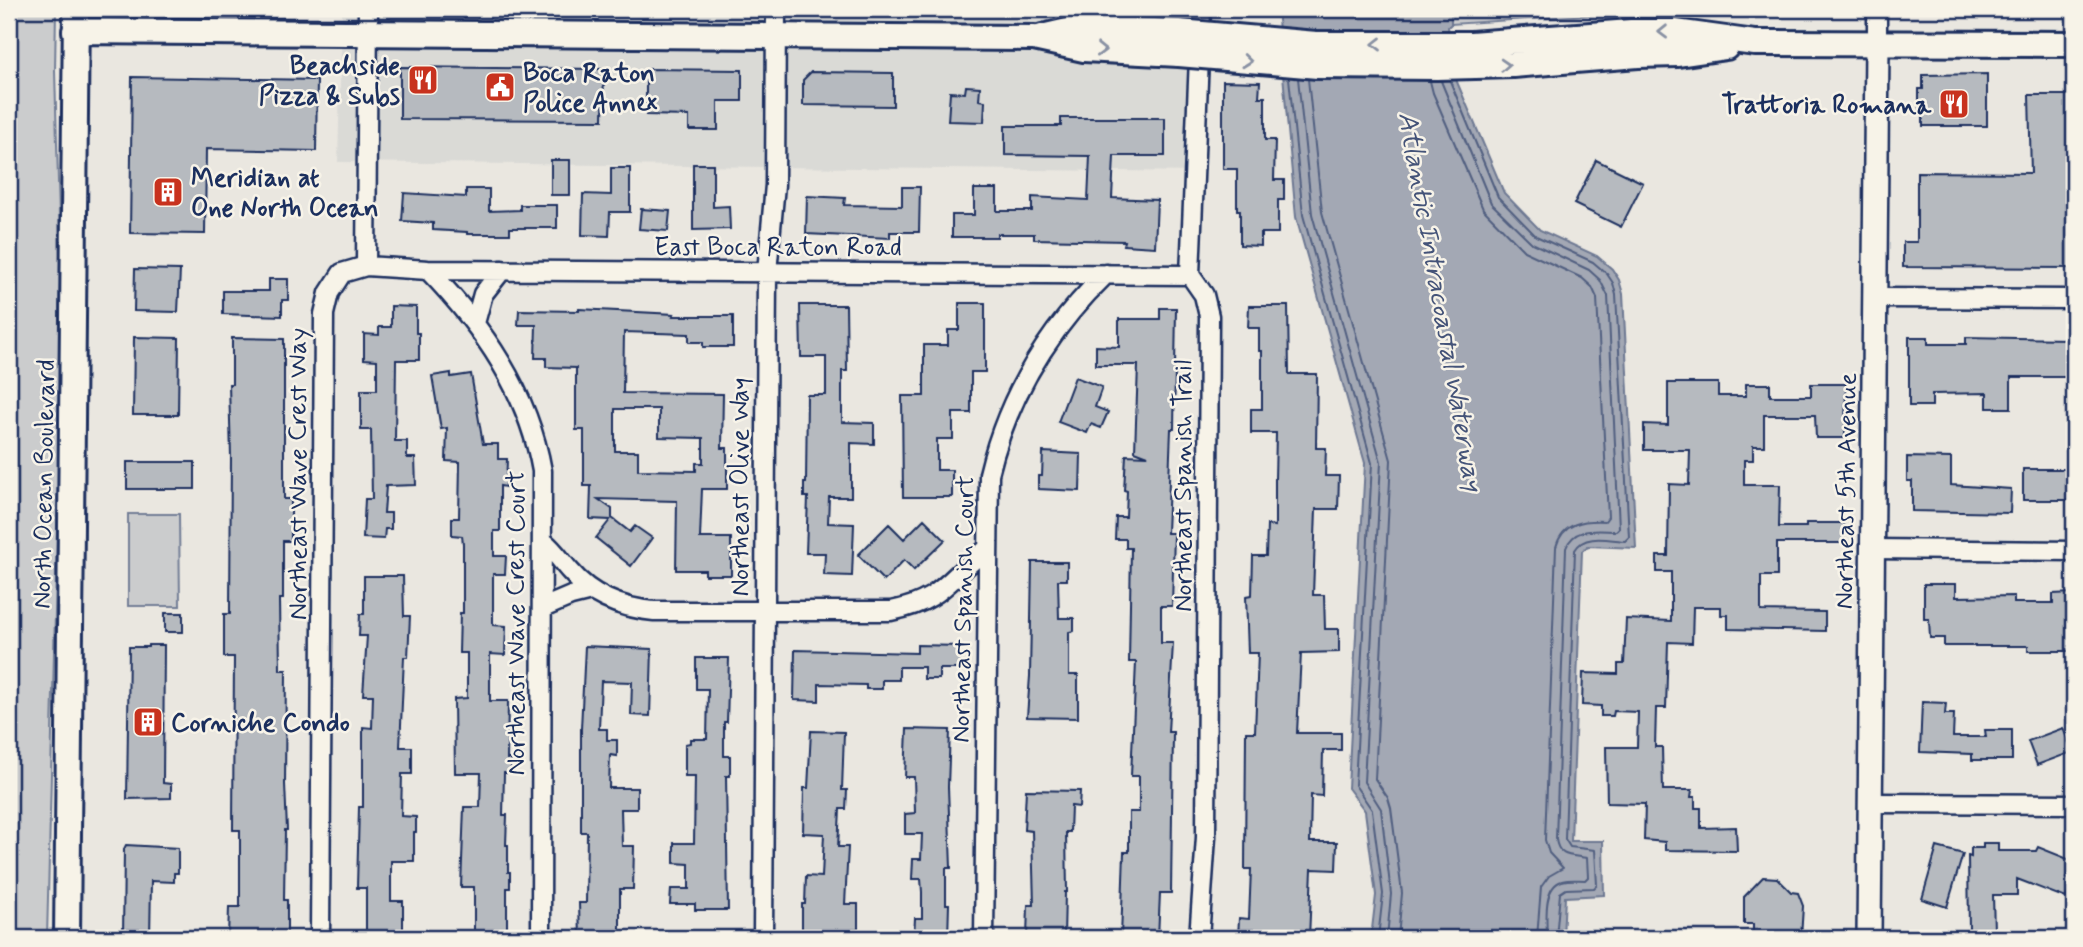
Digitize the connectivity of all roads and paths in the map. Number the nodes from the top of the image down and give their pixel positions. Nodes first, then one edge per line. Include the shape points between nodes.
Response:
1 (776, 9) edge
2 (1200, 9) edge
3 (1877, 9) edge
4 (75, 20) edge
5 (368, 21) edge
6 (776, 36) junction
7 (1186, 41) junction
8 (1877, 44) junction
9 (2074, 44) edge
10 (366, 266) junction
11 (428, 270) junction
12 (502, 270) junction
13 (767, 272) junction
14 (1106, 274) junction
15 (1190, 275) junction
16 (1875, 298) junction
17 (2074, 299) edge
18 (475, 323) junction
19 (544, 542) junction
20 (1872, 549) junction
21 (986, 550) junction
22 (2074, 551) edge
23 (591, 591) junction
24 (543, 608) junction
25 (765, 612) junction
26 (1870, 803) junction
27 (2074, 804) edge
28 (67, 938) edge
29 (320, 938) edge
30 (541, 938) edge
31 (763, 938) edge
32 (984, 938) edge
33 (1199, 938) edge
34 (1869, 938) edge

1 - 6 street, Northeast Olive Way
2 - 7 street
3 - 8 street
4 - 5 main road
4 - 28 main road, North Ocean Boulevard
5 - 6 main road
5 - 10 street
6 - 7 main road via 1034,38 1084,49
6 - 13 street, Northeast Olive Way via 775,185
7 - 8 main road, bridge via 1265,63 1449,67 1572,48 1678,54 1755,43
7 - 15 street
8 - 9 main road
8 - 16 street, Northeast 5th Avenue
10 - 11 street, East Boca Raton Road
10 - 29 street, Northeast Wave Crest Way via 342,273 329,293 324,314
11 - 12 street, East Boca Raton Road
11 - 18 street, Northeast Wave Crest Court
12 - 13 street, East Boca Raton Road
12 - 18 street via 483,294
13 - 14 street, East Boca Raton Road
13 - 25 street, Northeast Olive Way
14 - 15 street, East Boca Raton Road
14 - 21 street, Northeast Spanish Court via 1039,353 1003,423 989,474
15 - 33 street, Northeast Spanish Trail via 1205,295 1209,316 1206,837
16 - 17 street
16 - 20 street, Northeast 5th Avenue
18 - 19 street, Northeast Wave Crest Court via 504,367 535,436 542,471
19 - 23 street
19 - 24 street, Northeast Wave Crest Court
20 - 22 street
20 - 26 street, Northeast 5th Avenue
21 - 25 street via 935,596 906,608
21 - 32 street, Northeast Spanish Court
23 - 24 street
23 - 25 street via 634,609
24 - 30 street, Northeast Wave Crest Court
25 - 31 street, Northeast Olive Way
26 - 27 street
26 - 34 street, Northeast 5th Avenue

